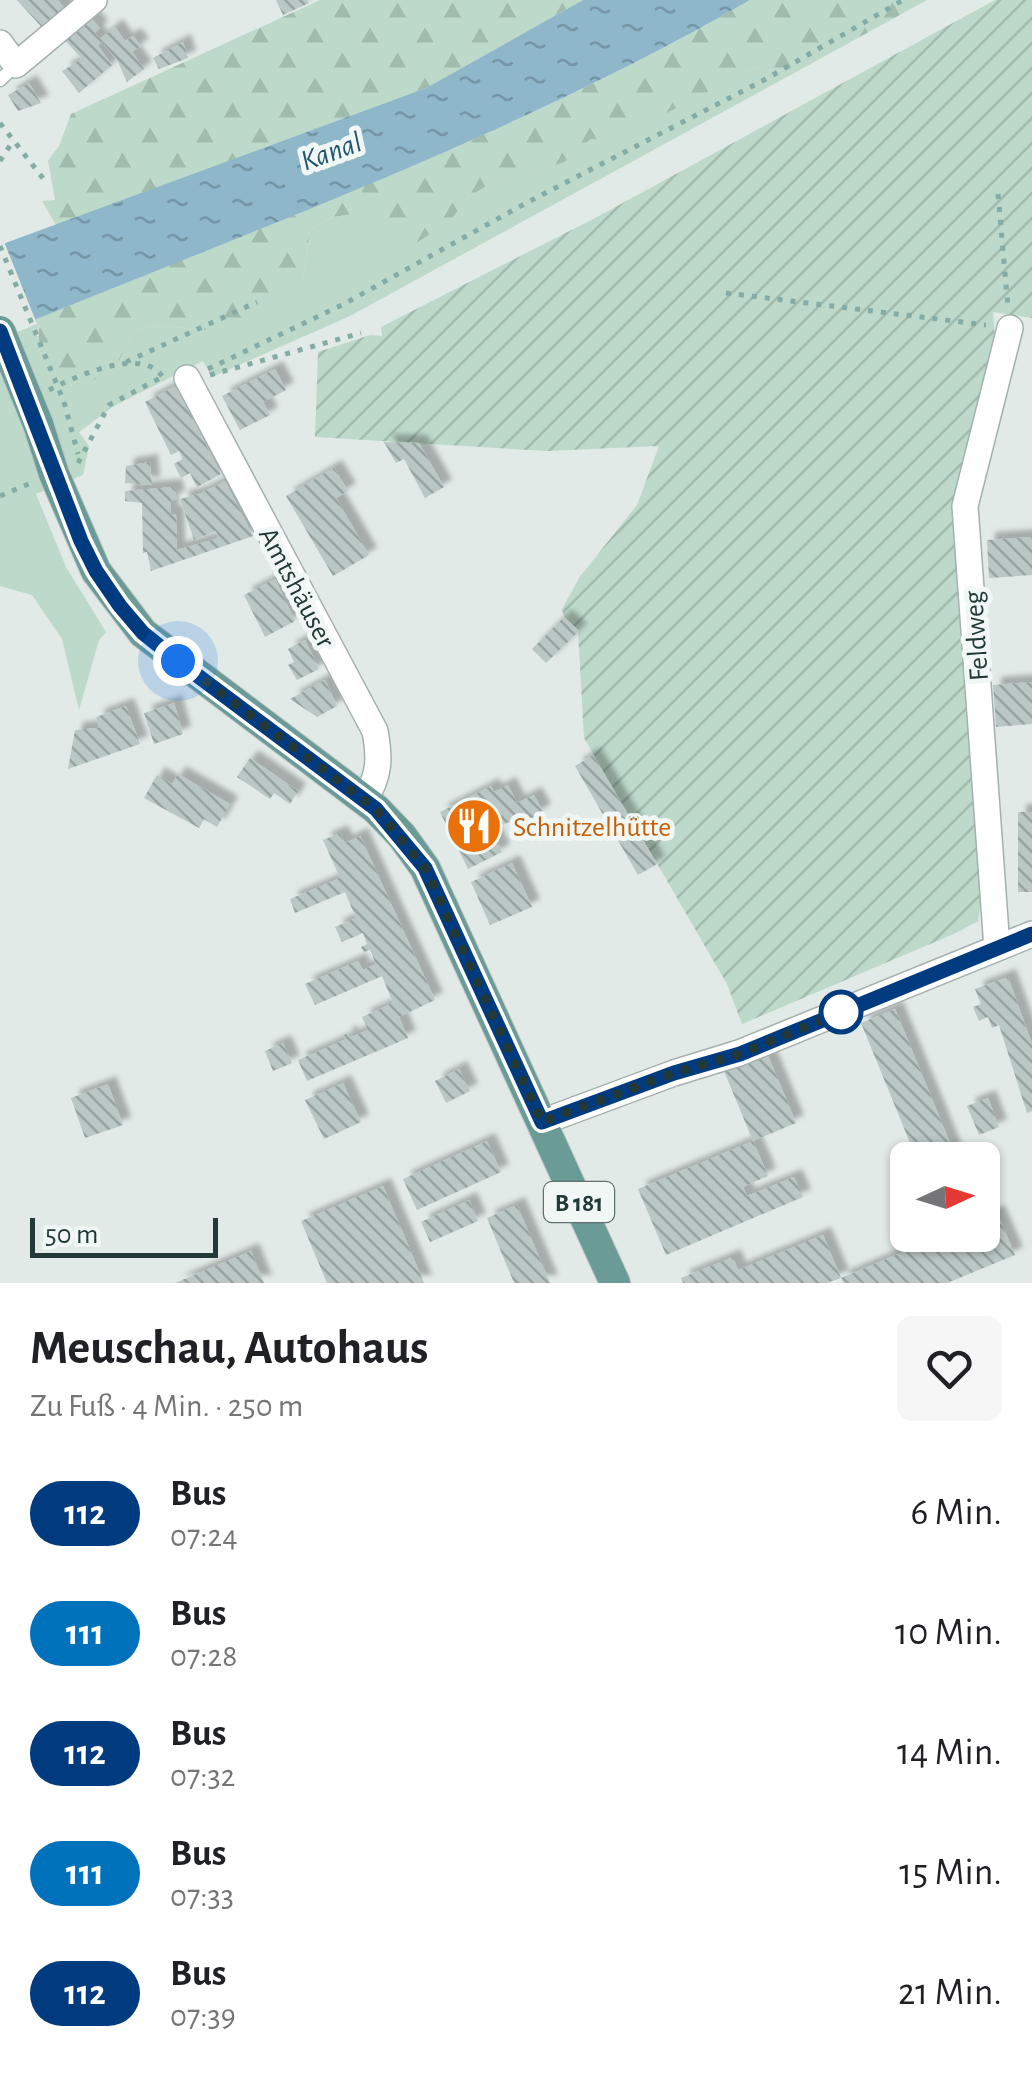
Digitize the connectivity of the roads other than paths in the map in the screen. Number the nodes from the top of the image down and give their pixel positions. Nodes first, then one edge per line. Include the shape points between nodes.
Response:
1 (94, 0) edge
2 (0, 43) edge
3 (8, 72) edge
4 (1010, 328) road end
5 (0, 331) edge
6 (174, 377) road end
7 (364, 800) junction
8 (1032, 934) edge
9 (997, 948) junction
10 (542, 1122) junction
11 (615, 1283) edge

1 - 3 street
2 - 3 street
4 - 9 street, Feldweg via 965,506
5 - 7 main road, B 181, bridge via 67,468 96,571 143,633
6 - 7 street, Amtshäuser via 375,730 378,779
7 - 10 main road, B 181 via 425,868
8 - 9 street
9 - 10 street via 740,1054
10 - 11 main road, B 181

